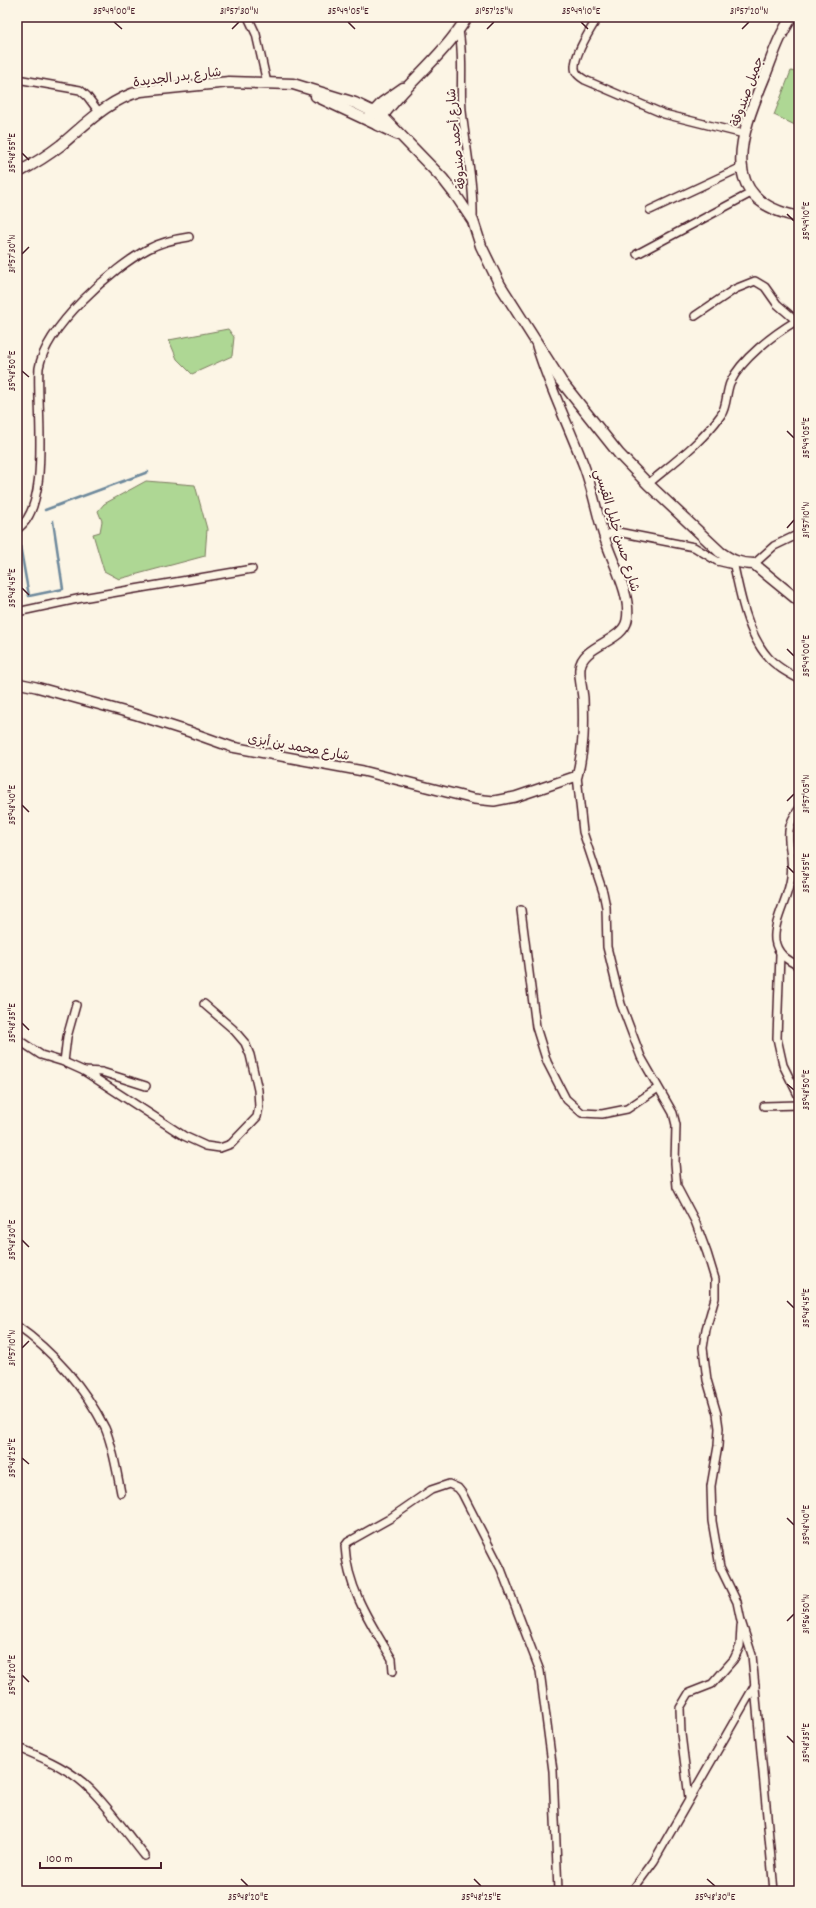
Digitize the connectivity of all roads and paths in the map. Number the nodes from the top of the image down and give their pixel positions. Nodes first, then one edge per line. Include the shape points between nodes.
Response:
1 (248, 17) edge
2 (467, 17) edge
3 (598, 17) edge
4 (792, 17) edge
5 (459, 31) junction
6 (17, 79) edge
7 (267, 83) junction
8 (99, 112) junction
9 (375, 118) junction
10 (744, 134) junction
11 (742, 167) junction
12 (17, 174) edge
13 (751, 193) junction
14 (650, 210) dead end
15 (799, 217) edge
16 (472, 221) junction
17 (189, 237) dead end
18 (637, 254) dead end
19 (695, 316) dead end
20 (798, 322) edge
21 (535, 340) junction
22 (648, 484) junction
23 (17, 529) edge
24 (799, 534) edge
25 (604, 537) junction
26 (734, 563) junction
27 (754, 564) junction
28 (252, 569) dead end
29 (799, 601) edge
30 (17, 612) edge
31 (799, 679) edge
32 (17, 683) edge
33 (578, 776) junction
34 (799, 809) edge
35 (521, 910) dead end
36 (780, 954) junction
37 (799, 966) edge
38 (204, 1004) dead end
39 (76, 1005) dead end
40 (17, 1039) edge
41 (64, 1062) junction
42 (84, 1071) junction
43 (146, 1086) dead end
44 (658, 1088) junction
45 (799, 1097) edge
46 (799, 1105) edge
47 (764, 1106) dead end
48 (17, 1326) edge
49 (121, 1493) dead end
50 (741, 1621) junction
51 (393, 1671) dead end
52 (755, 1685) junction
53 (17, 1747) edge
54 (689, 1798) junction
55 (145, 1856) dead end
56 (558, 1891) edge
57 (632, 1891) edge
58 (774, 1891) edge

1 - 7 street via 256,34
2 - 5 main road
3 - 10 street via 575,63 575,70 579,76 664,114
4 - 10 main road, جميل صندوقة via 757,94
5 - 9 main road
5 - 16 street, شارع أحمد صندوقة via 462,110 473,200
6 - 8 street via 80,90
7 - 8 main road, شارع بدر الجديدة via 199,84 141,91 119,99
7 - 9 main road, شارع بدر الجديدة via 293,84 335,106
8 - 12 main road, شارع بدر الجديدة via 48,154
9 - 16 main road, شارع حسن خليل القيسي via 398,134 443,180
10 - 11 main road, جميل صندوقة
11 - 13 main road, جميل صندوقة
11 - 14 street
13 - 15 main road, جميل صندوقة via 765,206
13 - 18 street
16 - 21 main road, شارع حسن خليل القيسي via 500,285
17 - 23 street via 153,246 90,291 48,345 39,368 40,462 35,496 29,517
19 - 20 street via 735,289 755,281 765,287 777,304
20 - 22 street via 768,341 746,361 731,383 723,412 718,419
21 - 22 main road, شارع حسن خليل القيسي via 546,360 570,392 619,454
21 - 25 street, شارع حسن خليل القيسي via 547,378 583,461
22 - 26 main road, شارع حسن خليل القيسي via 707,541
24 - 27 street via 774,546
25 - 26 street via 612,532 618,532 685,545 696,548 717,561
25 - 33 street, شارع حسن خليل القيسي via 622,585 627,619 624,627 588,654 580,664 583,737
26 - 27 main road, شارع حسن خليل القيسي
26 - 31 street via 747,614 761,647 774,663
27 - 29 main road
28 - 30 street via 82,598
32 - 33 street, شارع محمد بن أبزى via 137,715 232,747 363,771 474,800 494,801 515,797
33 - 44 street, شارع حسن خليل القيسي via 583,832 603,892 607,947 635,1044
34 - 36 street via 791,819 788,830 792,875 775,934
35 - 44 street via 536,1027 548,1062 566,1099 582,1113 602,1114 627,1109
36 - 37 street
36 - 45 street via 777,1038 782,1065
38 - 42 street via 245,1043 256,1080 258,1112 253,1122 231,1144 220,1148 200,1144 172,1129
39 - 41 street via 67,1037
40 - 41 street via 41,1055
41 - 42 street
42 - 43 street via 102,1072
44 - 50 street, شارع حسن خليل القيسي via 675,1119 677,1187 695,1221 715,1279 715,1298 703,1348 706,1380 719,1428 711,1486 711,1511 720,1567 737,1602
46 - 47 street
48 - 49 street via 48,1352 87,1397 105,1429
50 - 52 street, شارع حسن خليل القيسي via 752,1654
50 - 54 street via 740,1646 734,1659 712,1684 689,1693 680,1708
51 - 56 street via 392,1659 355,1593 345,1546 432,1490 449,1484 462,1493 488,1541 540,1671 553,1771
52 - 54 street
52 - 58 street, شارع حسن خليل القيسي
53 - 55 street via 72,1774 90,1789
54 - 57 street via 654,1861

